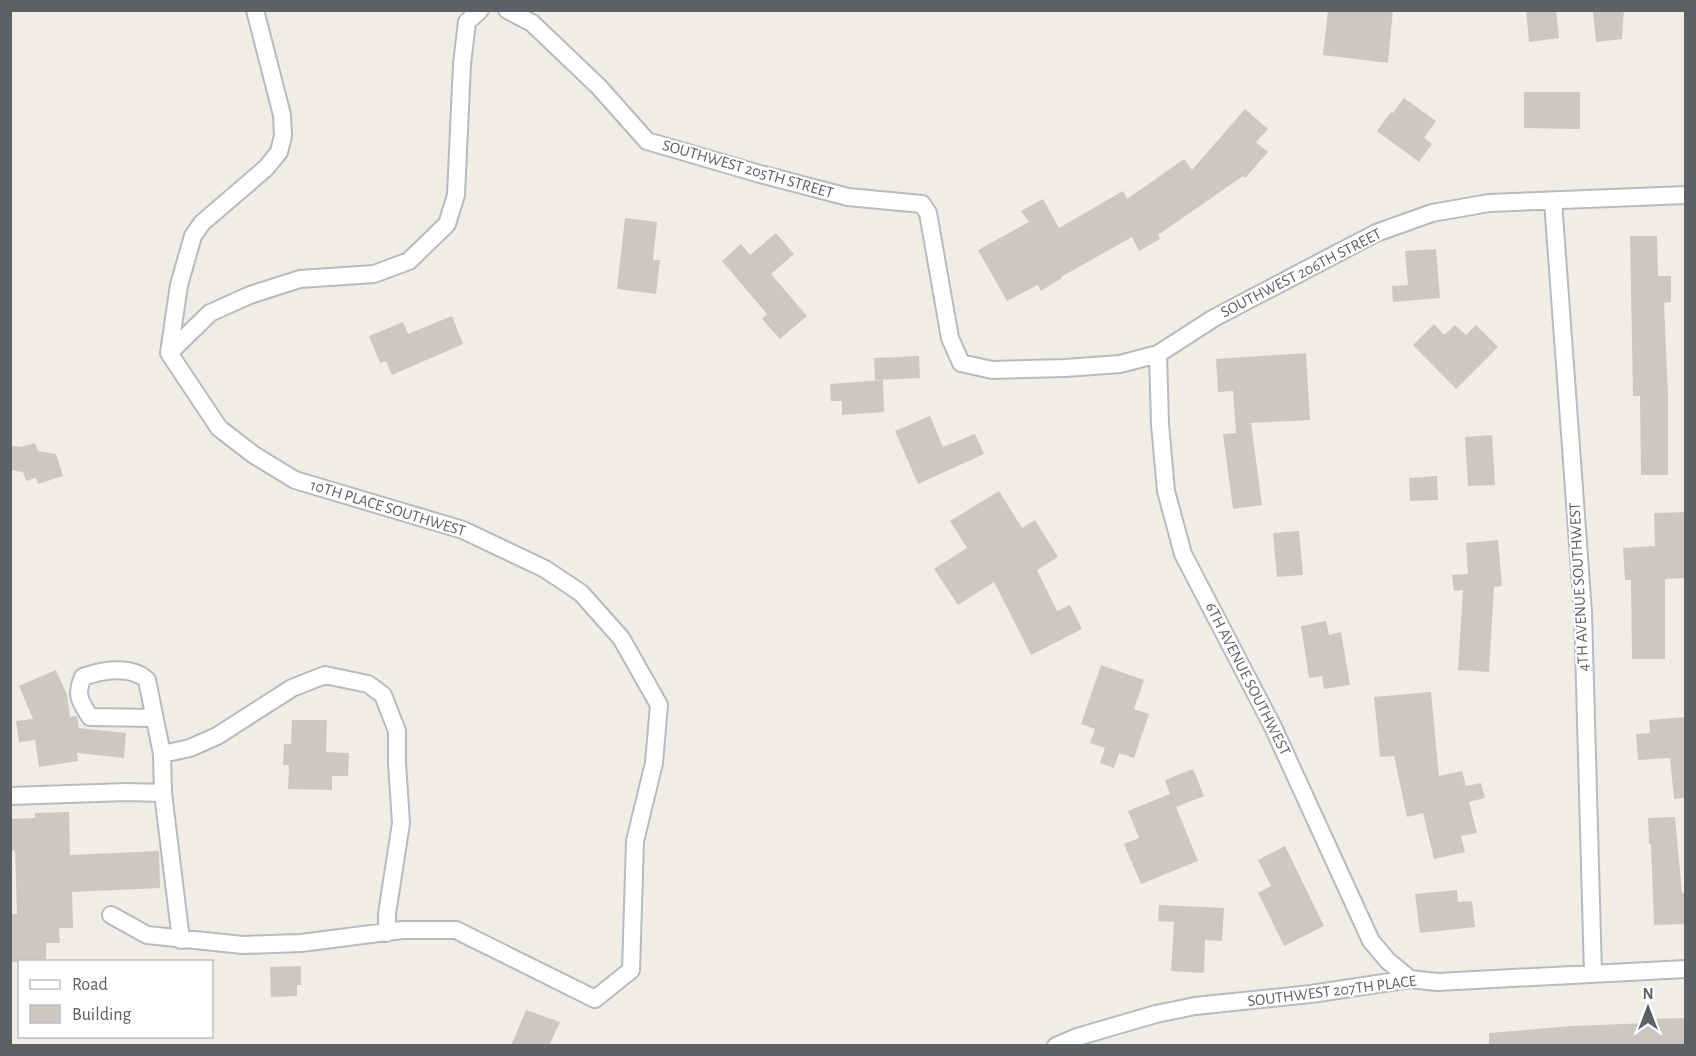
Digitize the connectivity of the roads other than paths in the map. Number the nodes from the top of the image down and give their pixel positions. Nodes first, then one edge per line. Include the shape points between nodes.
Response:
1 (255, 10) edge
2 (480, 10) edge
3 (507, 10) edge
4 (1686, 195) edge
5 (1553, 201) junction
6 (169, 353) junction
7 (1158, 354) junction
8 (961, 363) joint
9 (154, 718) junction
10 (162, 754) junction
11 (164, 793) junction
12 (10, 796) edge
13 (111, 915) dead end
14 (387, 933) junction
15 (181, 940) junction
16 (1686, 969) edge
17 (1593, 973) junction
18 (1410, 979) junction
19 (1056, 1046) edge

1 - 6 street via 282,116 279,152 202,223 193,236 179,285
2 - 6 street via 467,22 456,195 447,224 409,261 374,274 300,279 210,313
3 - 8 street, SOUTHWEST 205TH STREET via 532,23 599,87 647,141 848,197 922,204 928,213 950,338
4 - 5 street, SOUTHWEST 206TH STREET
5 - 7 street, SOUTHWEST 206TH STREET via 1490,203 1432,213 1376,233 1214,318
5 - 17 street, 4TH AVENUE SOUTHWEST via 1583,612
6 - 14 street, 10TH PLACE SOUTHWEST via 219,428 295,480 463,530 545,569 581,593 621,638 659,705 654,763 635,841 631,970 595,999 456,930
7 - 8 street, SOUTHWEST 206TH STREET via 1120,364 1065,368 992,370
7 - 18 street, 6TH AVENUE SOUTHWEST via 1166,491 1184,554 1274,727 1371,941 1388,962
9 - 9 street via 147,680 142,675 128,670 83,677 78,688 80,701 90,717
9 - 10 street
10 - 11 street
10 - 14 street via 190,748 217,736 292,688 325,675 368,684 383,695 397,731 400,823
11 - 12 street
11 - 15 street
13 - 15 street, 10TH PLACE SOUTHWEST via 147,935
14 - 15 street, 10TH PLACE SOUTHWEST via 243,945
16 - 17 street, SOUTHWEST 207TH PLACE
17 - 18 street, SOUTHWEST 207TH PLACE via 1437,982
18 - 19 street, SOUTHWEST 207TH PLACE via 1195,1006 1145,1017

